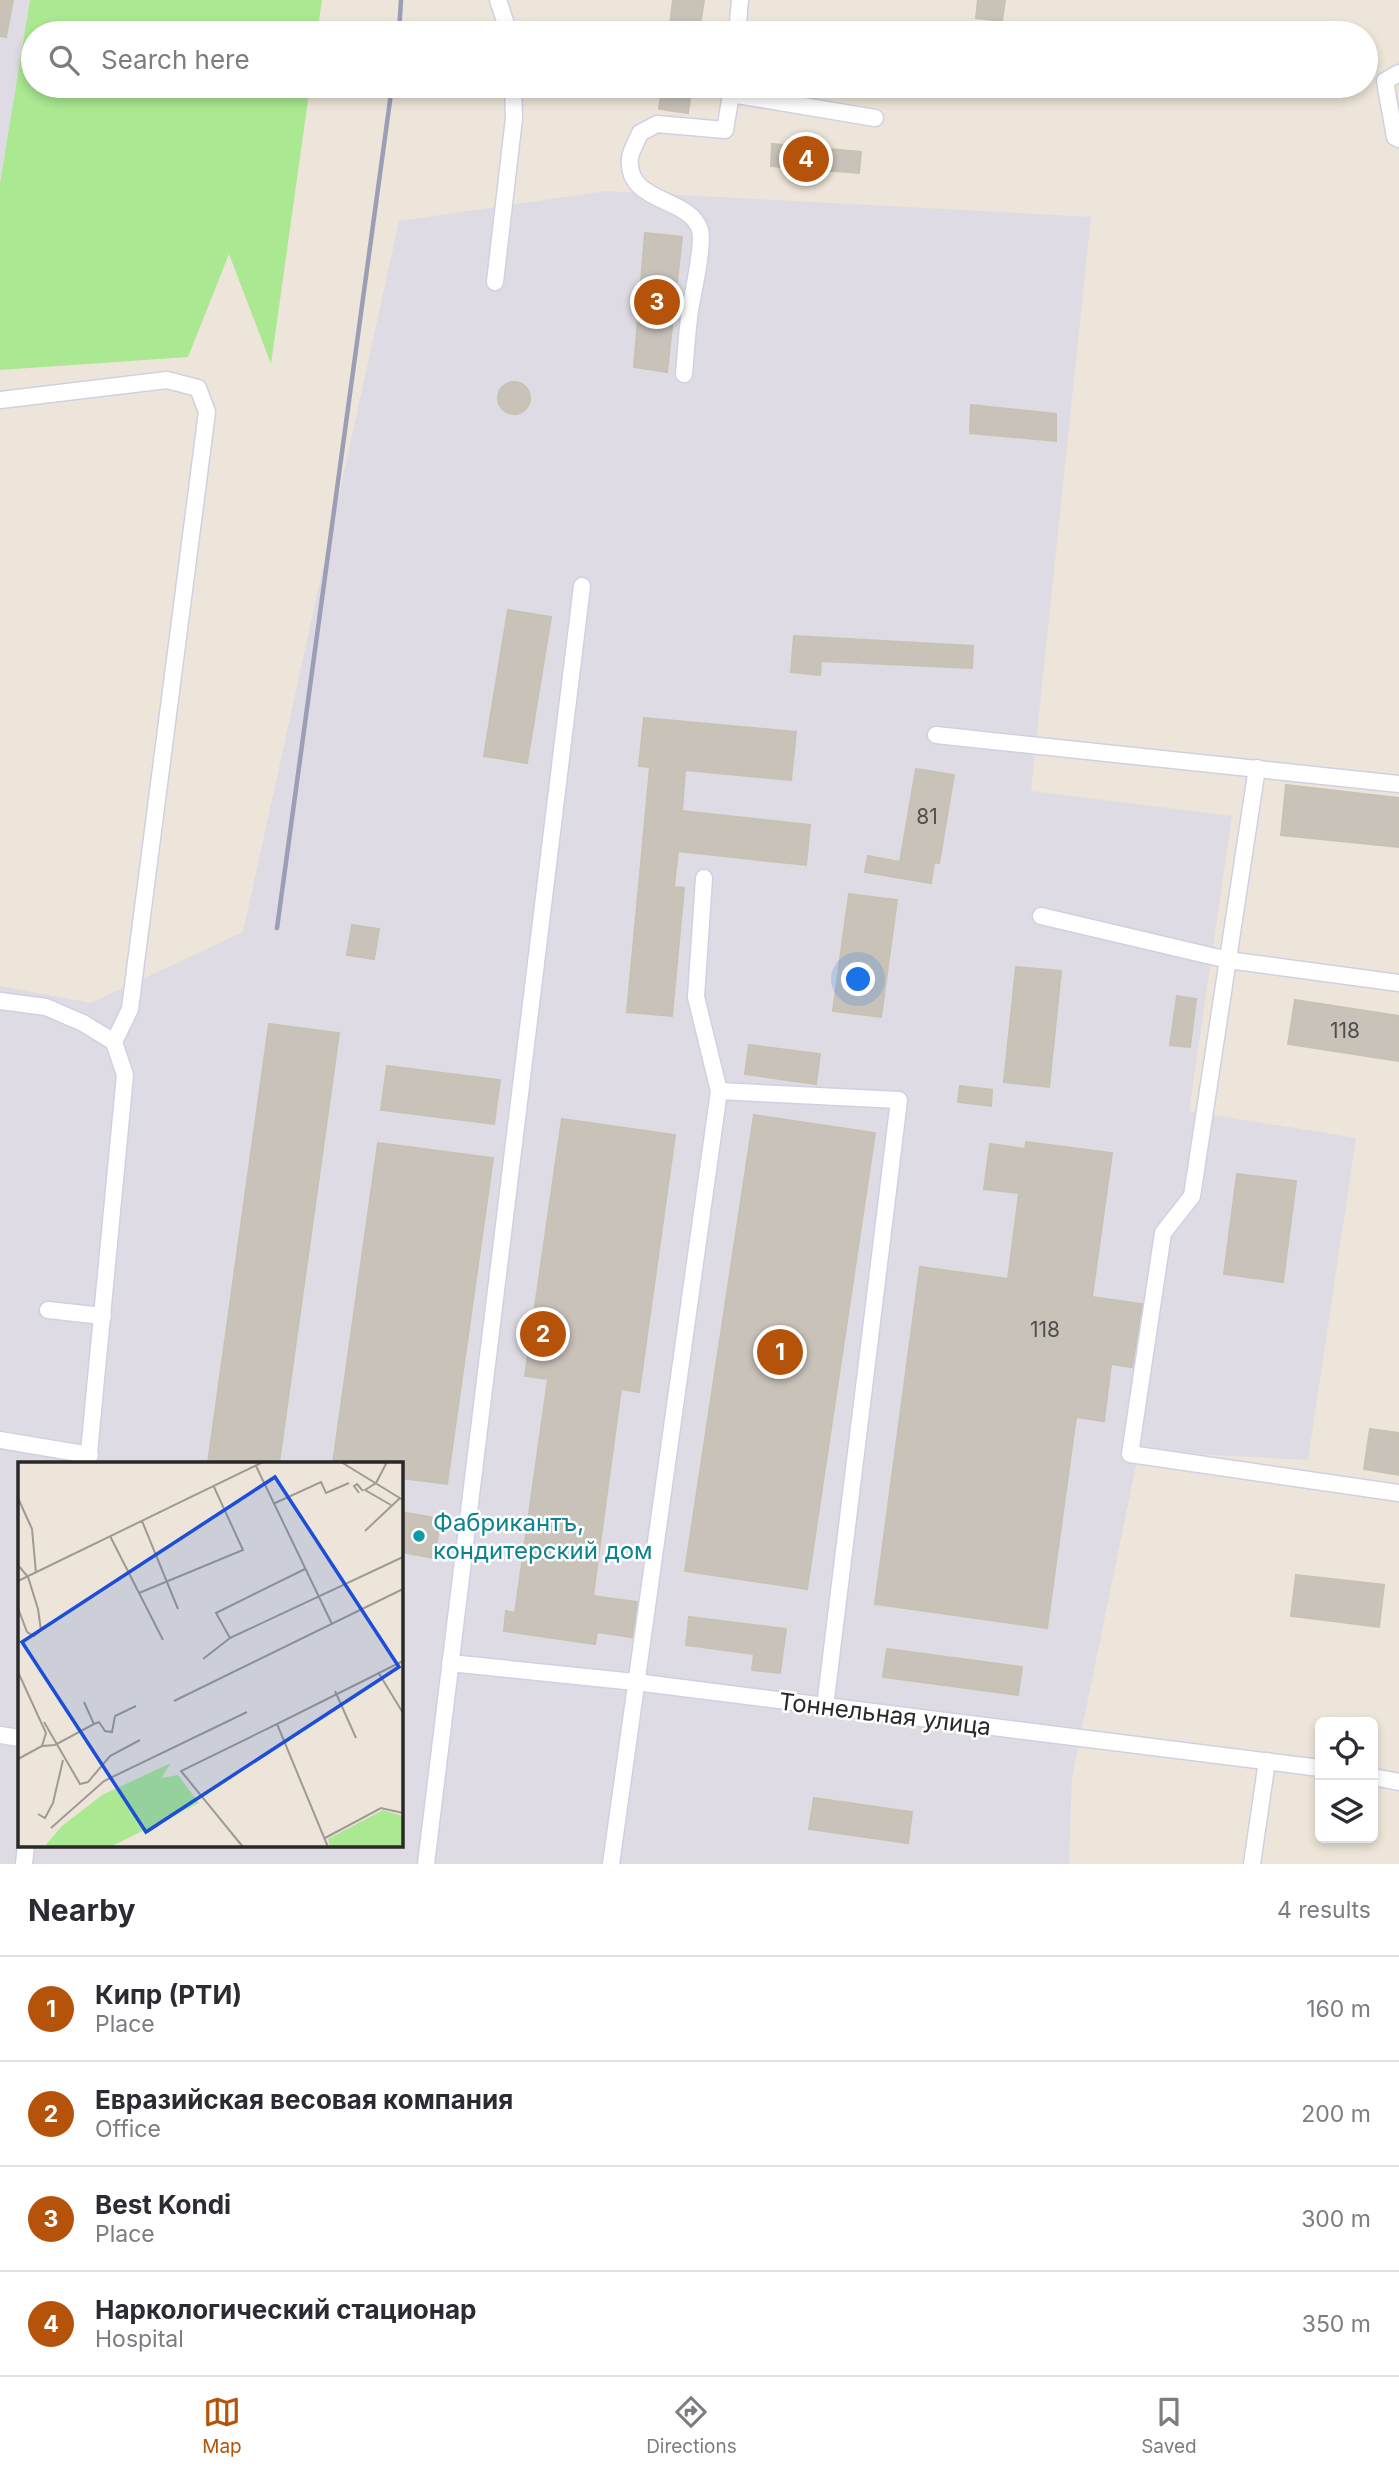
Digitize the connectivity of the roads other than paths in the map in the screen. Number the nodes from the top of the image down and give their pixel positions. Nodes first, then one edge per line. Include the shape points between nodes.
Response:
1 (498, 0) edge
2 (740, 0) edge
3 (505, 21) edge
4 (738, 21) edge
5 (1399, 73) edge
6 (513, 98) edge
7 (731, 98) edge
8 (773, 98) edge
9 (875, 118) dead end
10 (1399, 139) edge
11 (495, 282) dead end
12 (684, 374) dead end
13 (0, 400) edge
14 (582, 586) dead end
15 (936, 734) dead end
16 (1257, 768) junction
17 (1399, 783) edge
18 (704, 878) dead end
19 (1041, 916) dead end
20 (1228, 960) junction
21 (1399, 983) edge
22 (0, 1001) edge
23 (114, 1042) junction
24 (719, 1091) junction
25 (48, 1310) dead end
26 (103, 1316) junction
27 (0, 1440) edge
28 (89, 1459) edge
29 (1399, 1493) edge
30 (450, 1663) junction
31 (635, 1682) junction
32 (825, 1707) junction
33 (0, 1735) edge
34 (18, 1738) edge
35 (1267, 1760) junction
36 (1315, 1767) edge
37 (1378, 1778) edge
38 (1399, 1782) edge
39 (26, 1846) edge
40 (24, 1864) edge
41 (426, 1864) edge
42 (611, 1864) edge
43 (1252, 1864) edge

1 - 3 street
2 - 4 street
5 - 10 street via 1385,81
6 - 11 street
7 - 12 street via 725,130 657,124 640,133 630,158 633,175 645,193 685,209 700,230
8 - 9 street
13 - 23 street via 167,380 198,388 208,412 130,1009
14 - 30 street
15 - 16 street
16 - 17 street
16 - 20 street
18 - 24 street via 696,997
19 - 20 street
20 - 21 street
20 - 29 street via 1192,1196 1163,1233 1130,1454
22 - 23 street via 46,1007
23 - 26 street via 125,1075
24 - 31 street
24 - 32 street via 899,1100
25 - 26 street
26 - 28 street
27 - 28 street
30 - 31 street, Тоннельная улица
30 - 41 street
31 - 32 street, Тоннельная улица
31 - 42 street
32 - 35 street, Тоннельная улица
33 - 34 street
35 - 36 street, Тоннельная улица
35 - 43 street
37 - 38 street
39 - 40 street

